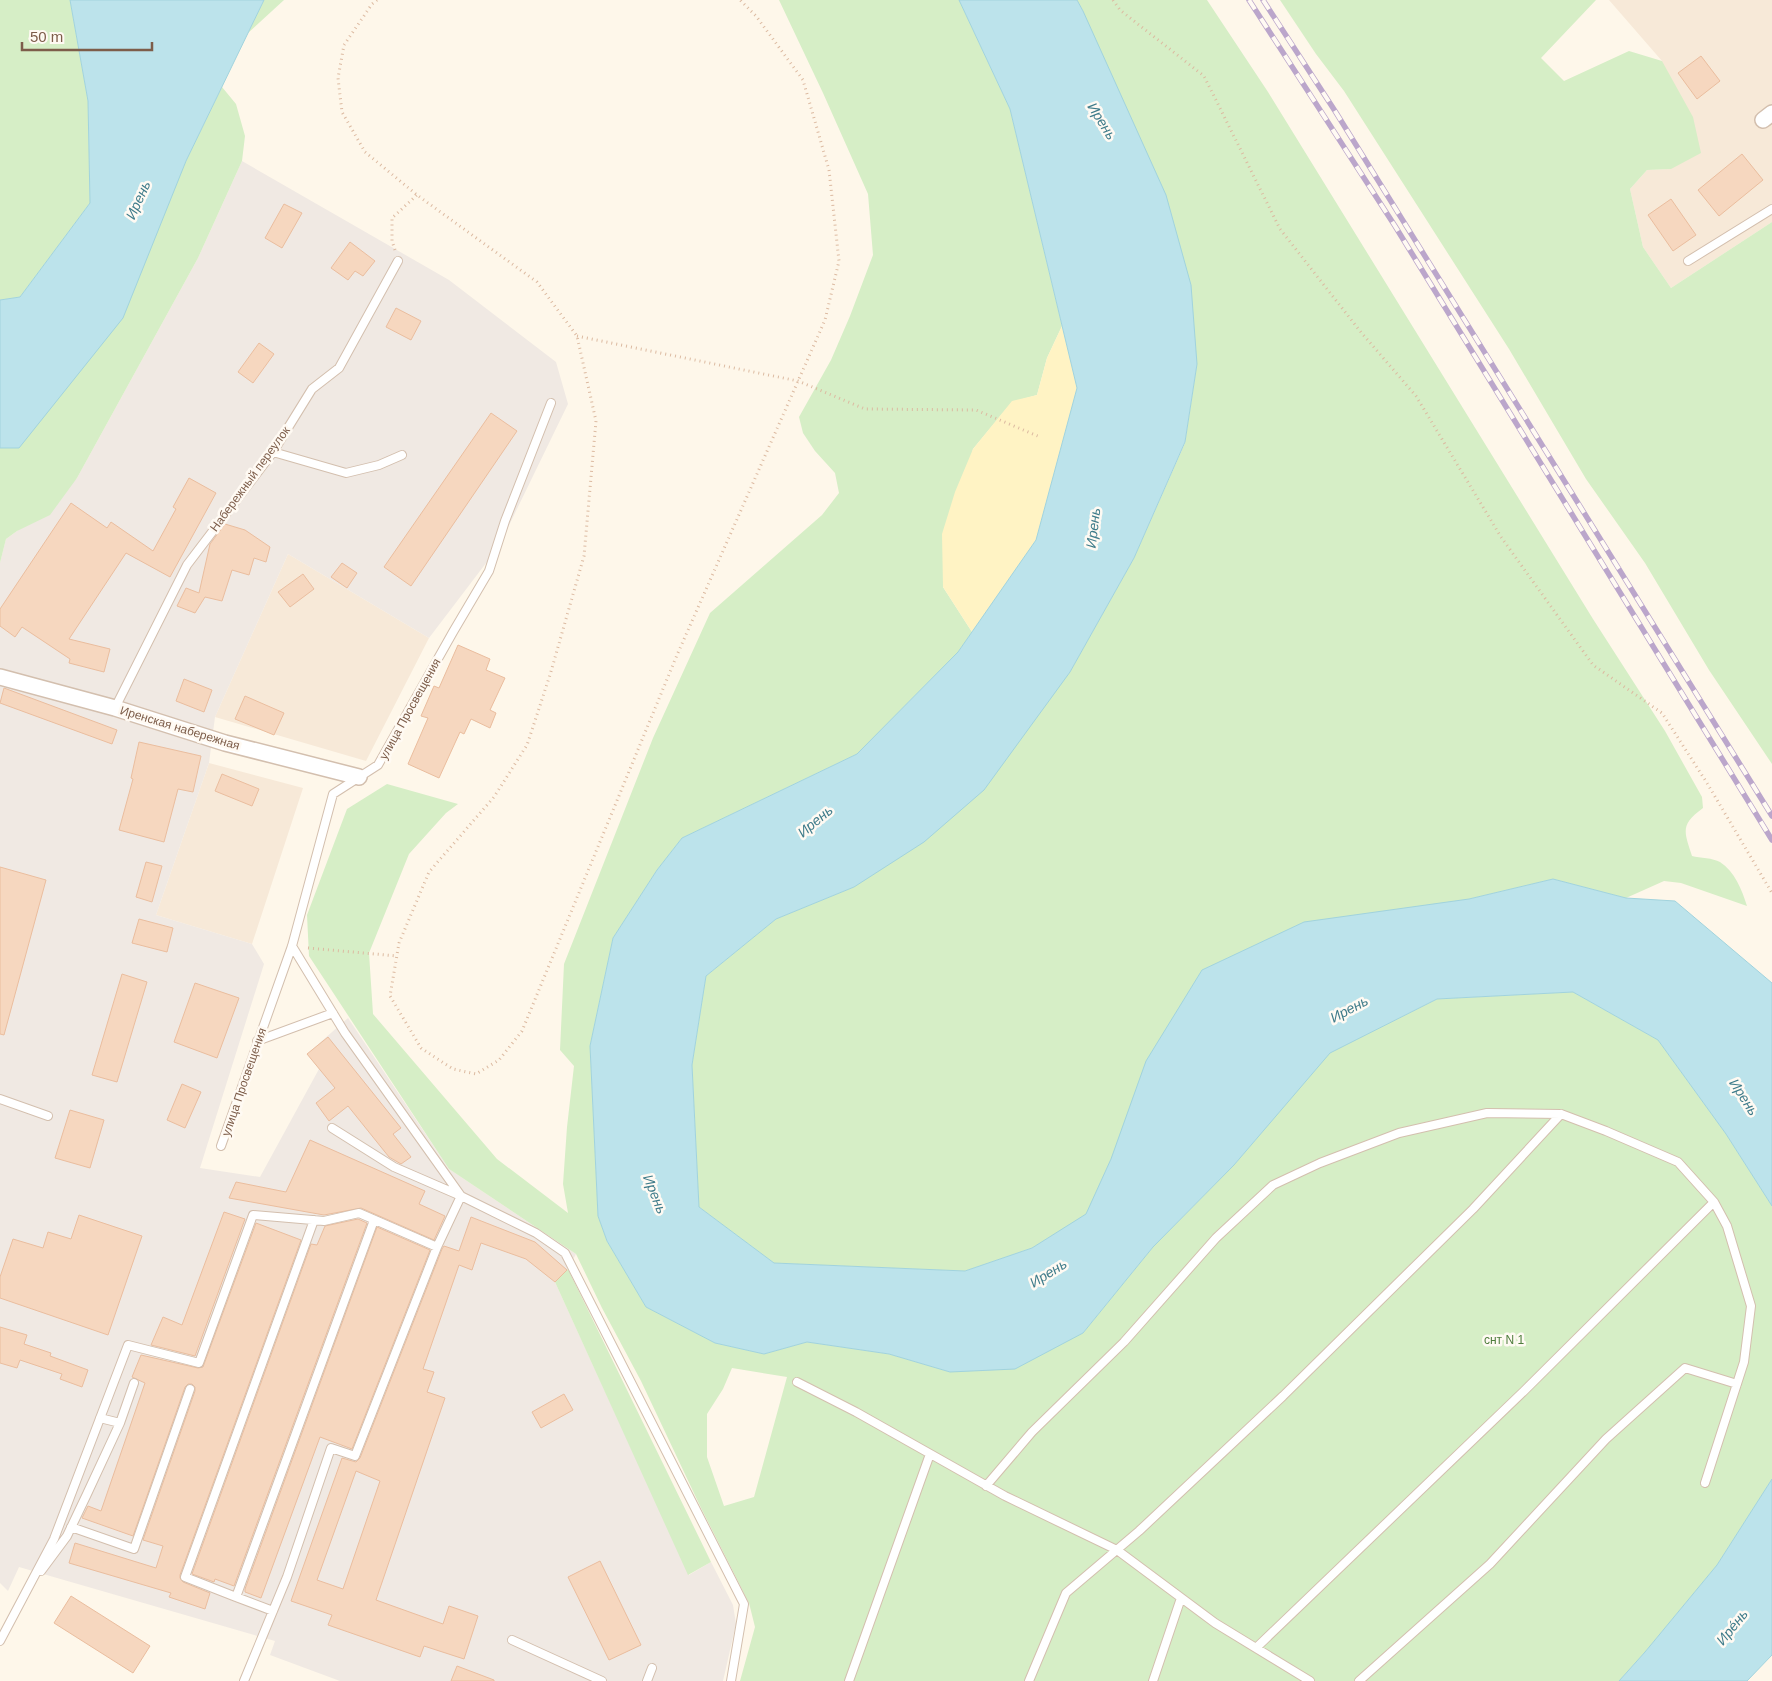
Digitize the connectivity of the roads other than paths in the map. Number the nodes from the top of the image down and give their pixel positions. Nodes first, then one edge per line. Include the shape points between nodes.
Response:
1 (1772, 209) edge
2 (398, 260) road end
3 (1688, 261) dead end
4 (551, 403) dead end
5 (273, 452) junction
6 (402, 455) dead end
7 (0, 677) edge
8 (115, 708) junction
9 (359, 777) junction
10 (292, 946) junction
11 (333, 1013) junction
12 (257, 1041) junction
13 (0, 1099) edge
14 (1561, 1114) junction
15 (48, 1116) dead end
16 (332, 1128) dead end
17 (221, 1146) dead end
18 (462, 1196) junction
19 (1714, 1202) junction
20 (314, 1220) junction
21 (374, 1220) junction
22 (437, 1247) junction
23 (796, 1382) dead end
24 (134, 1383) dead end
25 (1737, 1384) junction
26 (190, 1389) dead end
27 (100, 1418) junction
28 (120, 1423) junction
29 (930, 1454) junction
30 (1705, 1483) dead end
31 (986, 1486) junction
32 (72, 1490) junction
33 (87, 1494) junction
34 (71, 1527) junction
35 (1117, 1550) junction
36 (23, 1597) junction
37 (236, 1597) junction
38 (1181, 1598) junction
39 (273, 1611) junction
40 (0, 1640) edge
41 (512, 1640) dead end
42 (1256, 1648) junction
43 (652, 1668) dead end
44 (244, 1681) edge
45 (602, 1681) edge
46 (647, 1681) edge
47 (731, 1681) edge
48 (849, 1681) edge
49 (1028, 1681) edge
50 (1153, 1681) edge
51 (1310, 1681) edge
52 (1359, 1681) edge

1 - 3 lane
2 - 5 lane, Набережный переулок via 338,368 312,389
4 - 9 lane, улица Просвещения via 505,521 489,572 378,765
5 - 6 lane via 346,473
5 - 8 lane, Набережный переулок via 187,565
7 - 8 street, Иренская набережная
8 - 9 street, Иренская набережная via 226,743
9 - 10 lane, улица Просвещения via 333,794
10 - 11 lane
10 - 12 lane, улица Просвещения
11 - 12 lane
11 - 18 lane
12 - 17 lane, улица Просвещения
13 - 15 lane
14 - 19 lane via 1678,1162
14 - 31 lane via 1487,1113 1399,1133 1273,1185 1216,1238 1124,1342 1032,1432
14 - 35 lane via 1445,1237 1283,1396
16 - 18 lane via 394,1167
18 - 22 lane
18 - 47 lane via 536,1233 565,1252 744,1604
19 - 25 lane via 1727,1226 1751,1306 1744,1362
19 - 42 lane via 1524,1391
20 - 21 lane via 324,1221 359,1213
20 - 27 lane via 253,1215 199,1363 128,1345
20 - 37 lane via 185,1577
21 - 22 lane
21 - 37 lane
22 - 39 lane via 355,1456 331,1448
23 - 29 lane
24 - 28 lane
25 - 30 lane
25 - 52 lane via 1685,1368 1606,1439 1490,1564
26 - 34 lane via 134,1549
27 - 28 lane
27 - 32 lane
28 - 33 lane
29 - 31 lane
29 - 48 lane
31 - 35 lane
32 - 33 lane
32 - 36 lane via 54,1539
33 - 34 lane
34 - 36 lane
35 - 38 lane
35 - 49 lane via 1066,1593
36 - 40 lane
37 - 39 lane
38 - 42 lane
38 - 50 lane
39 - 44 lane
41 - 45 lane
42 - 51 lane
43 - 46 lane

